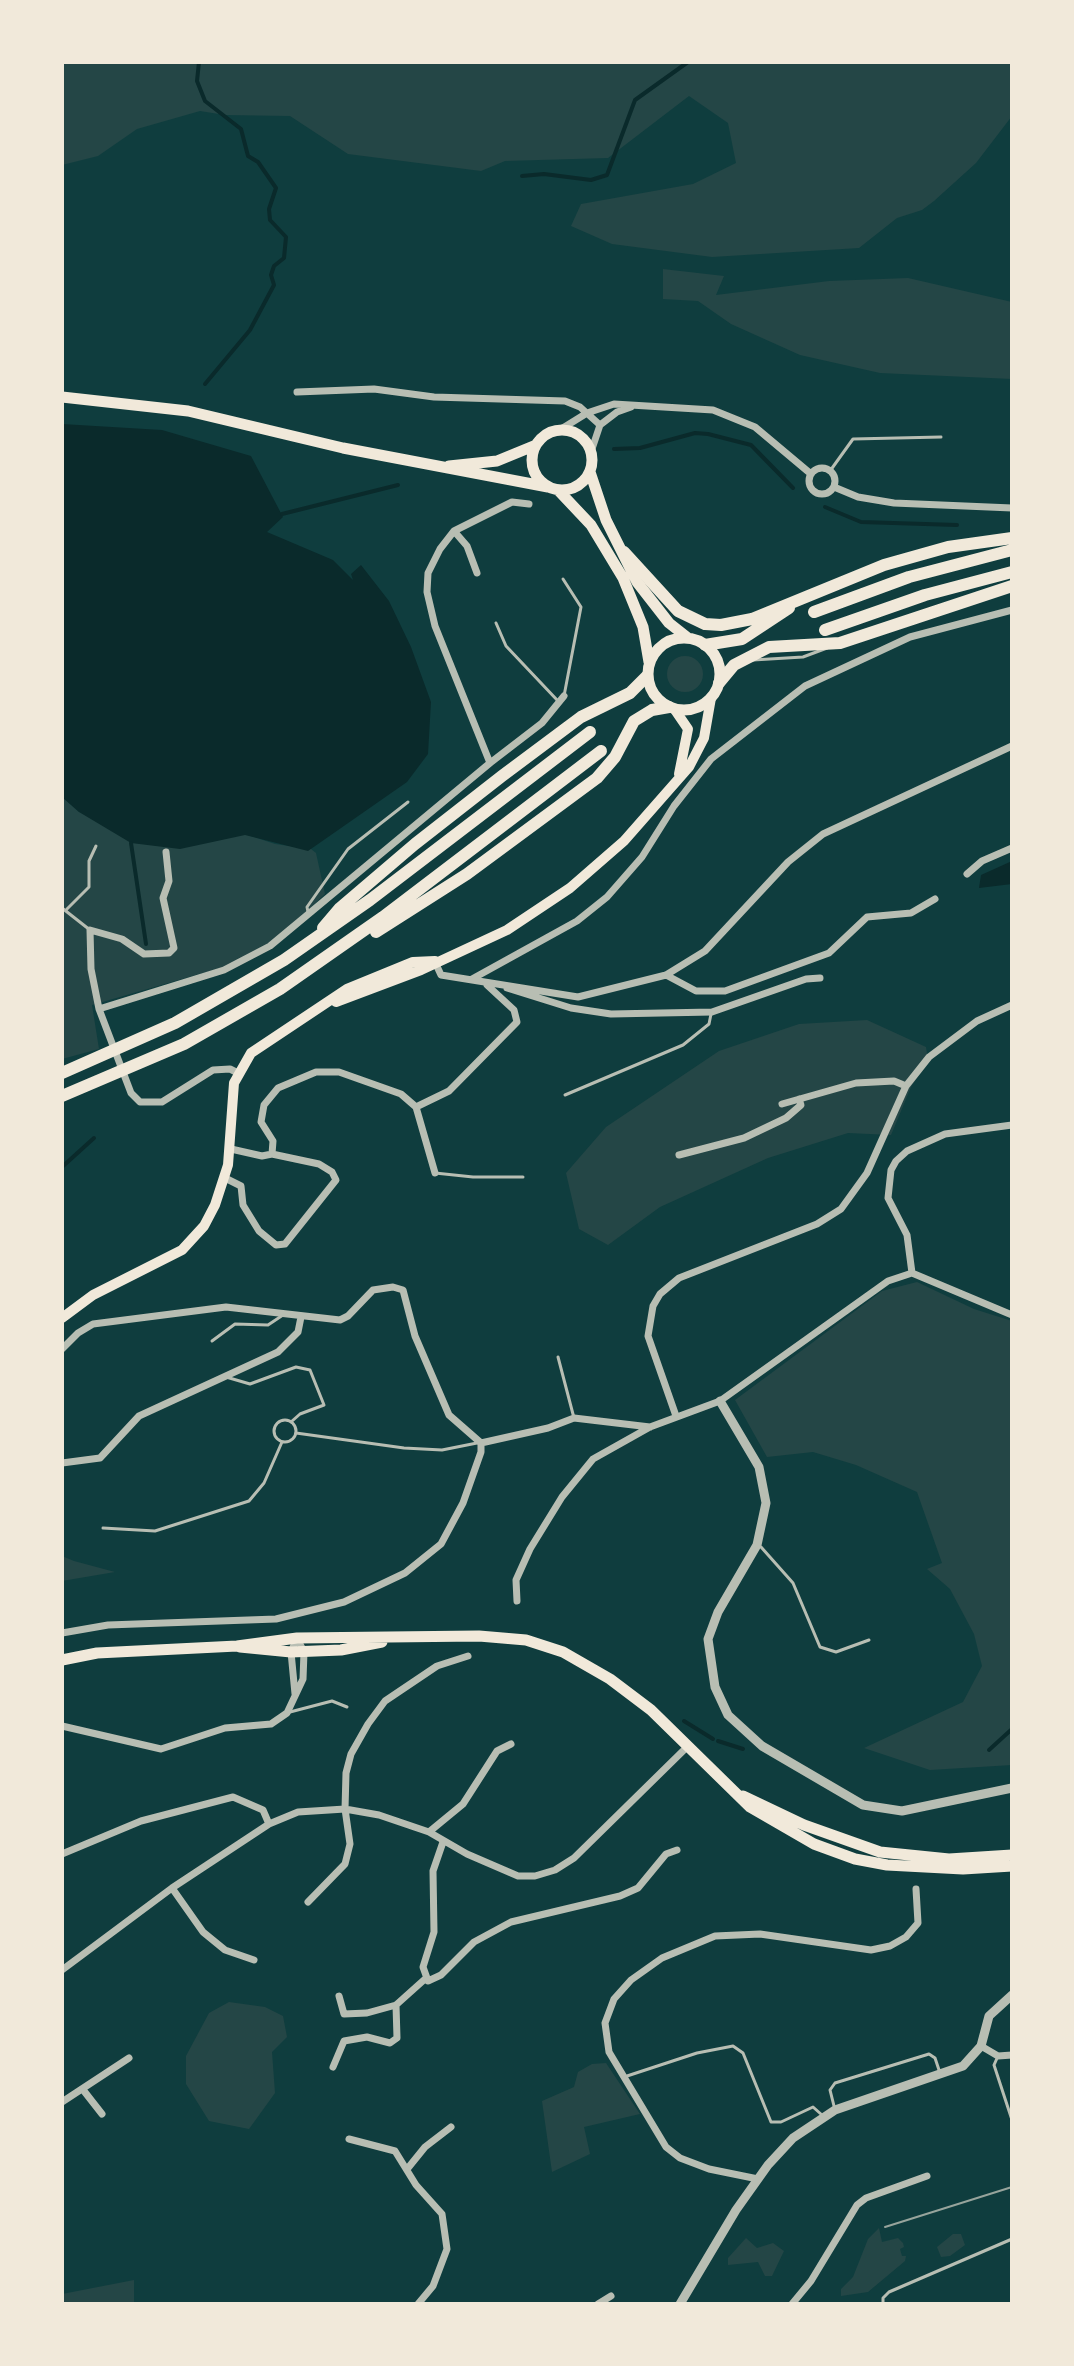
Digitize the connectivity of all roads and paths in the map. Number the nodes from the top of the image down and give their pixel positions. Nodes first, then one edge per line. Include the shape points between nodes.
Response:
1 (297, 392) dead end
2 (62, 397) edge
3 (637, 405) junction
4 (587, 413) junction
5 (600, 425) junction
6 (558, 431) junction
7 (941, 437) dead end
8 (537, 445) junction
9 (591, 452) junction
10 (447, 467) junction
11 (830, 471) junction
12 (590, 472) junction
13 (811, 474) junction
14 (834, 487) junction
15 (553, 488) junction
16 (529, 504) dead end
17 (1012, 508) edge
18 (454, 531) junction
19 (1012, 538) edge
20 (1012, 550) edge
21 (624, 552) junction
22 (1012, 572) edge
23 (477, 573) dead end
24 (563, 579) dead end
25 (1012, 586) edge
26 (807, 594) junction
27 (1012, 610) edge
28 (814, 612) dead end
29 (496, 623) dead end
30 (825, 630) dead end
31 (689, 638) junction
32 (705, 645) junction
33 (649, 662) junction
34 (647, 676) junction
35 (719, 683) junction
36 (711, 698) junction
37 (562, 700) junction
38 (672, 708) junction
39 (590, 732) dead end
40 (1012, 746) edge
41 (601, 751) dead end
42 (490, 763) junction
43 (679, 776) junction
44 (408, 802) dead end
45 (96, 846) dead end
46 (1012, 848) edge
47 (166, 852) dead end
48 (967, 874) dead end
49 (935, 899) dead end
50 (64, 908) edge
51 (308, 915) junction
52 (90, 930) junction
53 (310, 943) junction
54 (435, 961) junction
55 (666, 975) junction
56 (820, 978) dead end
57 (472, 979) junction
58 (487, 985) junction
59 (504, 987) junction
60 (280, 989) junction
61 (1012, 1005) edge
62 (99, 1009) junction
63 (712, 1012) junction
64 (62, 1073) edge
65 (238, 1073) junction
66 (906, 1086) junction
67 (565, 1095) dead end
68 (62, 1096) edge
69 (799, 1099) junction
70 (782, 1104) dead end
71 (416, 1107) junction
72 (1012, 1125) edge
73 (231, 1149) junction
74 (272, 1154) junction
75 (679, 1155) dead end
76 (435, 1173) joint
77 (523, 1177) dead end
78 (225, 1178) junction
79 (912, 1273) junction
80 (283, 1315) junction
81 (1012, 1315) edge
82 (301, 1317) junction
83 (62, 1318) edge
84 (212, 1341) dead end
85 (62, 1349) edge
86 (558, 1357) dead end
87 (226, 1377) junction
88 (720, 1401) junction
89 (676, 1416) junction
90 (574, 1418) junction
91 (291, 1422) junction
92 (650, 1427) junction
93 (296, 1433) junction
94 (282, 1442) junction
95 (481, 1443) junction
96 (62, 1463) edge
97 (103, 1528) dead end
98 (757, 1545) junction
99 (517, 1601) dead end
100 (62, 1633) edge
101 (297, 1638) junction
102 (390, 1639) junction
103 (869, 1640) dead end
104 (237, 1646) junction
105 (291, 1652) junction
106 (304, 1652) junction
107 (468, 1656) dead end
108 (62, 1660) edge
109 (295, 1694) junction
110 (347, 1707) dead end
111 (287, 1713) junction
112 (62, 1726) edge
113 (511, 1744) dead end
114 (687, 1747) junction
115 (1012, 1788) edge
116 (735, 1792) junction
117 (345, 1809) junction
118 (269, 1824) junction
119 (429, 1832) junction
120 (443, 1842) junction
121 (677, 1850) dead end
122 (62, 1854) edge
123 (1012, 1855) edge
124 (1012, 1866) edge
125 (172, 1888) junction
126 (916, 1889) dead end
127 (308, 1902) dead end
128 (254, 1960) dead end
129 (62, 1970) edge
130 (425, 1979) junction
131 (1012, 1995) edge
132 (339, 1996) dead end
133 (396, 2005) junction
134 (981, 2046) junction
135 (1012, 2055) edge
136 (998, 2056) junction
137 (129, 2058) dead end
138 (333, 2067) dead end
139 (941, 2076) junction
140 (623, 2078) junction
141 (84, 2091) junction
142 (62, 2102) edge
143 (835, 2110) junction
144 (102, 2114) dead end
145 (824, 2117) junction
146 (1012, 2120) edge
147 (451, 2127) dead end
148 (349, 2139) dead end
149 (408, 2168) junction
150 (927, 2176) dead end
151 (758, 2179) junction
152 (1012, 2239) edge
153 (611, 2296) dead end
154 (418, 2304) edge
155 (598, 2304) edge
156 (680, 2304) edge
157 (792, 2304) edge
158 (883, 2304) edge

1 - 4 street via 374,389 434,397 497,396 570,402
2 - 10 main road via 188,411
3 - 4 street via 614,404
3 - 5 street
3 - 13 street via 696,408 738,418 778,443
4 - 5 street
4 - 6 street
5 - 9 street
6 - 8 main road
6 - 9 main road via 579,436
7 - 11 lane via 853,439
8 - 10 main road via 497,461
8 - 15 main road via 535,473
9 - 12 main road
10 - 15 main road
11 - 13 street via 820,468
11 - 14 street
12 - 15 main road via 577,486
12 - 21 main road via 606,520
13 - 14 street via 814,492 823,494
14 - 17 street via 894,503
15 - 33 main road via 591,525 623,578 643,627
16 - 18 street via 512,502
18 - 23 street via 467,546
18 - 42 street via 428,573 428,601
19 - 26 highway via 918,556
20 - 28 highway via 909,577
21 - 26 highway via 661,596 705,624 741,622
21 - 31 main road via 652,604
22 - 30 highway
24 - 37 lane via 581,607
25 - 35 highway via 840,643 769,647 734,665
26 - 32 highway via 742,639
27 - 57 street via 910,637 844,666 782,702 693,779 642,857 607,897 577,921
29 - 37 lane via 506,646
31 - 32 main road
31 - 33 main road via 665,643
32 - 35 main road via 719,666
33 - 34 main road
34 - 38 main road via 654,695
34 - 53 highway via 630,693 570,725 415,844 340,908
35 - 36 main road
36 - 38 main road via 698,708
36 - 43 main road via 701,746
37 - 42 street via 542,723
38 - 43 main road via 688,729
38 - 60 highway via 652,710 634,721 597,778 467,874
39 - 53 highway
40 - 55 street via 823,834 788,862 705,951
41 - 60 highway
42 - 51 street
43 - 54 main road via 624,841 541,911
44 - 51 lane via 348,849 307,907
45 - 50 lane via 89,861 89,887
46 - 48 street
47 - 52 street via 169,881 163,898 174,948 144,954 122,939
49 - 55 street via 911,913 867,917 829,953 725,991 696,991
50 - 52 lane
51 - 62 street via 270,946 224,970
52 - 62 street
53 - 64 highway via 195,1013
54 - 57 street via 441,975
54 - 65 main road via 413,962 364,980 257,1048
55 - 59 street via 578,997
56 - 63 street
57 - 58 street
58 - 59 street
58 - 71 street via 514,1010 517,1022 449,1091
59 - 63 street via 611,1014
60 - 68 highway via 184,1044
61 - 66 street via 954,1036
62 - 65 street via 131,1093 140,1102 155,1104 213,1070
63 - 67 lane via 709,1024 683,1045
65 - 73 main road
66 - 69 street via 894,1081 856,1083
66 - 89 street via 867,1173 841,1209 817,1224 679,1278 660,1294 648,1336
69 - 70 street
69 - 75 street via 801,1105 786,1118 744,1138
71 - 74 street via 401,1094 339,1072 301,1076 278,1088 264,1105 261,1122 273,1141
71 - 76 street
72 - 79 street via 945,1134 896,1161 888,1198 907,1235
73 - 74 street
73 - 78 main road
74 - 78 street via 319,1164 336,1180 285,1244 276,1245 259,1231 243,1205 241,1186
76 - 77 lane
78 - 83 main road via 204,1226 182,1250 93,1295
79 - 81 street
79 - 88 street via 888,1281
80 - 82 street
80 - 84 lane via 268,1325 235,1324
80 - 85 street via 226,1307 93,1324
82 - 87 street via 298,1332 284,1348
82 - 95 street via 340,1320 373,1290 403,1290 415,1336 449,1415
86 - 90 lane
87 - 91 lane via 250,1384 296,1367 310,1370 324,1405
87 - 96 street via 139,1416 100,1458
88 - 89 street
88 - 98 street via 764,1480 766,1515
89 - 92 street
90 - 92 street
90 - 95 street
91 - 93 lane
91 - 94 lane via 275,1427
92 - 99 street via 593,1459 573,1482 519,1572
93 - 94 lane via 293,1440
93 - 95 lane via 404,1448 442,1450
94 - 97 lane via 264,1483 249,1501 147,1532
95 - 100 street via 454,1525 431,1554 398,1577 333,1606 285,1617 108,1625
98 - 103 lane via 793,1583 820,1647 836,1652
98 - 115 street via 708,1639 715,1687 737,1726 863,1805 902,1811
101 - 102 main road
101 - 104 main road
101 - 105 street
101 - 106 street
102 - 106 main road
102 - 114 main road via 494,1636 545,1645 610,1679
104 - 105 main road
104 - 108 main road via 131,1650
105 - 106 main road
105 - 109 street
106 - 109 street via 303,1679
107 - 117 street via 437,1666 380,1706 348,1763
109 - 111 street
110 - 111 lane via 332,1701
111 - 112 street via 271,1724 225,1728 161,1749
113 - 119 street via 497,1751 463,1804
114 - 116 main road
114 - 120 street via 574,1858 555,1870 518,1876
116 - 123 main road via 804,1825 880,1852 949,1859
116 - 124 main road via 792,1834 855,1859 910,1866
117 - 118 street via 298,1812
117 - 119 street
117 - 127 street via 350,1844 345,1864
118 - 122 street via 263,1810 233,1797 141,1821
118 - 125 street
119 - 120 street
120 - 130 street via 433,1871 435,1918
121 - 130 street via 666,1854 638,1888 511,1922 474,1942 436,1979
125 - 128 street via 203,1932 225,1950
125 - 129 street
126 - 140 street via 918,1923 890,1946 871,1950 730,1934 698,1941 662,1958 621,1990 607,2016 605,2041
130 - 133 street
131 - 134 street via 985,2021
132 - 133 street via 344,2014
133 - 138 street via 397,2038 390,2043 367,2037 344,2041
134 - 136 street
134 - 139 street via 969,2062
135 - 136 street
136 - 146 lane via 994,2065
137 - 141 street
139 - 143 street
139 - 143 lane via 929,2054 835,2083 830,2090
140 - 145 lane via 733,2046 743,2053 771,2122 813,2107
140 - 151 street via 666,2147 680,2158
141 - 142 street
141 - 144 street
143 - 145 street
145 - 151 street via 786,2145
147 - 149 street
148 - 149 street via 391,2148
149 - 154 street via 442,2214 448,2238 433,2286
150 - 157 street via 857,2205
151 - 156 street
152 - 158 lane via 889,2292
153 - 155 street

